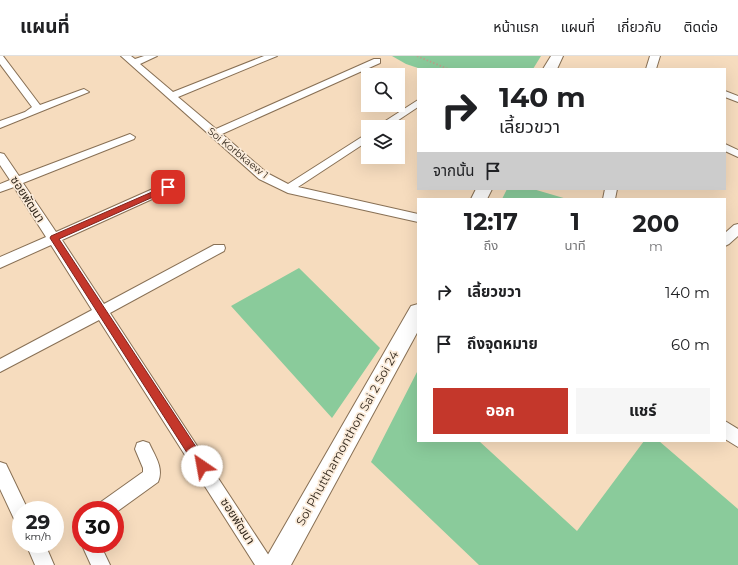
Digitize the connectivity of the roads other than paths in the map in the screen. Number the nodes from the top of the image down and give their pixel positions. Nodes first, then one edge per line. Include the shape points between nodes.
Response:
1 (152, 56) edge
2 (272, 56) edge
3 (557, 56) edge
4 (655, 56) edge
5 (0, 58) edge
6 (130, 59) edge
7 (377, 61) dead end
8 (551, 68) edge
9 (650, 68) edge
10 (84, 92) dead end
11 (726, 94) edge
12 (171, 96) junction
13 (738, 98) edge
14 (417, 104) edge
15 (35, 110) junction
16 (392, 120) edge
17 (0, 125) edge
18 (214, 134) junction
19 (130, 137) dead end
20 (361, 141) edge
21 (726, 148) edge
22 (738, 154) edge
23 (0, 156) edge
24 (16, 181) junction
25 (168, 187) dead end
26 (0, 188) edge
27 (288, 189) junction
28 (417, 218) edge
29 (738, 228) edge
30 (54, 238) junction
31 (726, 240) edge
32 (219, 248) dead end
33 (0, 263) edge
34 (102, 312) junction
35 (417, 314) edge
36 (0, 366) edge
37 (726, 430) edge
38 (738, 439) edge
39 (143, 449) dead end
40 (0, 470) edge
41 (15, 501) edge
42 (117, 501) edge
43 (39, 553) edge
44 (95, 553) edge
45 (45, 565) edge
46 (101, 565) edge
47 (266, 565) edge
48 (276, 565) edge

1 - 6 street
2 - 12 street
3 - 8 street
4 - 9 street
5 - 15 street via 37,107
6 - 12 street, Soi Korbkaew 1
7 - 18 street
10 - 15 street
11 - 13 street
12 - 18 street, Soi Korbkaew 1
14 - 16 street
15 - 17 street
18 - 27 street, Soi Korbkaew 1 via 263,176
19 - 24 street
20 - 27 street
21 - 22 street
23 - 24 street, ซอยพัฒนา
24 - 26 street
24 - 30 street, ซอยพัฒนา
25 - 30 street
27 - 28 street, Soi Korbkaew 1
29 - 31 street
30 - 33 street
30 - 34 street, ซอยพัฒนา
32 - 34 street
34 - 36 street
34 - 47 street, ซอยพัฒนา
35 - 48 street, Soi Phutthamonthon Sai 2 Soi 24
37 - 38 street
39 - 42 street via 152,467 152,476
40 - 41 street
43 - 45 street
44 - 46 street

